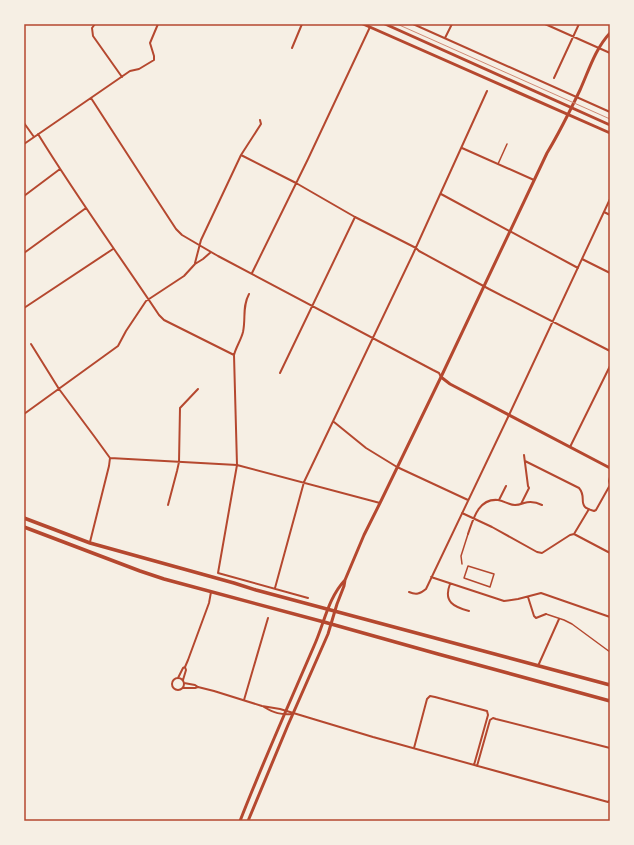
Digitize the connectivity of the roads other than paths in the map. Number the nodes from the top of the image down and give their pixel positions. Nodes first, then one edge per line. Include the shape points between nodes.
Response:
1 (95, 24) edge
2 (158, 24) edge
3 (302, 24) edge
4 (363, 24) edge
5 (385, 24) edge
6 (413, 24) edge
7 (452, 24) edge
8 (545, 24) edge
9 (578, 24) edge
10 (370, 27) junction
11 (610, 33) edge
12 (573, 36) junction
13 (445, 38) junction
14 (292, 48) dead end
15 (599, 48) junction
16 (610, 53) edge
17 (122, 77) junction
18 (554, 78) dead end
19 (487, 91) dead end
20 (577, 97) junction
21 (91, 98) junction
22 (571, 108) junction
23 (610, 112) edge
24 (568, 114) junction
25 (260, 120) dead end
26 (24, 123) edge
27 (610, 125) edge
28 (610, 133) edge
29 (38, 134) junction
30 (34, 137) junction
31 (24, 144) edge
32 (507, 144) dead end
33 (462, 148) junction
34 (242, 155) junction
35 (498, 164) junction
36 (60, 169) junction
37 (535, 180) junction
38 (296, 183) junction
39 (441, 194) junction
40 (24, 196) edge
41 (610, 199) edge
42 (86, 208) junction
43 (604, 212) junction
44 (610, 215) edge
45 (355, 217) junction
46 (510, 231) junction
47 (200, 245) junction
48 (113, 248) junction
49 (416, 248) junction
50 (211, 252) junction
51 (24, 253) edge
52 (582, 259) junction
53 (195, 264) junction
54 (578, 268) junction
55 (610, 272) edge
56 (252, 273) junction
57 (484, 286) junction
58 (249, 294) dead end
59 (148, 300) junction
60 (312, 306) junction
61 (24, 308) edge
62 (553, 321) junction
63 (373, 338) junction
64 (31, 344) dead end
65 (610, 351) edge
66 (234, 355) junction
67 (610, 366) edge
68 (280, 373) dead end
69 (441, 377) junction
70 (60, 389) junction
71 (198, 389) dead end
72 (24, 414) edge
73 (509, 415) junction
74 (333, 421) junction
75 (570, 447) junction
76 (524, 455) dead end
77 (110, 458) junction
78 (525, 461) junction
79 (178, 462) junction
80 (237, 465) junction
81 (397, 467) junction
82 (610, 468) edge
83 (610, 477) edge
84 (304, 482) junction
85 (506, 486) dead end
86 (468, 500) junction
87 (499, 500) junction
88 (380, 503) junction
89 (520, 504) junction
90 (168, 505) dead end
91 (542, 505) dead end
92 (588, 509) junction
93 (462, 512) junction
94 (24, 518) edge
95 (473, 518) junction
96 (24, 527) edge
97 (468, 534) joint
98 (574, 534) junction
99 (90, 543) junction
100 (610, 553) edge
101 (462, 564) dead end
102 (468, 566) joint
103 (431, 578) junction
104 (345, 580) junction
105 (450, 584) junction
106 (275, 588) junction
107 (211, 592) junction
108 (409, 592) dead end
109 (528, 596) junction
110 (308, 598) dead end
111 (328, 609) junction
112 (335, 611) junction
113 (469, 611) dead end
114 (546, 614) joint
115 (610, 617) edge
116 (268, 618) dead end
117 (559, 619) junction
118 (324, 622) junction
119 (332, 624) junction
120 (610, 652) edge
121 (538, 666) junction
122 (185, 667) junction
123 (178, 678) junction
124 (184, 682) junction
125 (610, 685) edge
126 (198, 687) junction
127 (184, 688) junction
128 (244, 700) junction
129 (610, 701) edge
130 (262, 706) junction
131 (285, 713) junction
132 (294, 713) junction
133 (414, 748) junction
134 (610, 748) edge
135 (476, 766) junction
136 (609, 801) edge
137 (240, 821) edge
138 (248, 821) edge

1 - 17 street via 92,28 93,36
2 - 17 street via 150,43 154,60
3 - 14 street
4 - 10 street
5 - 22 street
6 - 13 street
7 - 13 street
8 - 12 street
9 - 12 street
10 - 24 street
10 - 38 street
11 - 15 street
12 - 15 street
12 - 18 street
13 - 20 street
15 - 16 street
15 - 20 street
17 - 21 street
19 - 33 street
20 - 22 street
20 - 23 street
21 - 29 street
21 - 47 street via 176,229
22 - 24 street
22 - 27 street
24 - 28 street
24 - 37 street
25 - 34 street via 261,124
26 - 30 street
29 - 30 street
29 - 36 street
30 - 31 street
32 - 35 street
33 - 35 street
33 - 39 street
34 - 38 street
34 - 47 street
35 - 37 street
36 - 40 street
36 - 42 street
37 - 46 street
38 - 45 street
38 - 56 street
39 - 46 street
39 - 49 street
41 - 43 street
42 - 48 street
42 - 51 street
43 - 44 street
43 - 52 street
45 - 49 street
45 - 60 street
46 - 54 street
46 - 57 street
47 - 50 street
47 - 53 street
48 - 59 street
48 - 61 street
49 - 57 street
49 - 63 street
50 - 53 street
50 - 56 street
52 - 54 street
52 - 55 street
53 - 59 street via 184,276
54 - 62 street
56 - 60 street
57 - 62 street
57 - 69 street
58 - 66 street via 245,302 243,333
59 - 66 street via 164,320
59 - 70 street via 126,331 119,346
60 - 63 street
60 - 68 street
62 - 65 street
62 - 73 street
63 - 69 street via 439,373
63 - 74 street
64 - 70 street
66 - 80 street
67 - 75 street
69 - 73 street
69 - 81 street
70 - 72 street
70 - 77 street
71 - 79 street via 180,408
73 - 75 street
73 - 86 street
74 - 81 street via 366,448
74 - 84 street
75 - 82 street
76 - 78 street
77 - 79 street
77 - 99 street
78 - 89 street via 529,488
78 - 92 street via 579,488 583,495 582,503
79 - 80 street
79 - 90 street
80 - 84 street
80 - 106 street via 218,573
81 - 86 street
81 - 88 street
83 - 92 street via 610,485 596,510
84 - 88 street
84 - 106 street
85 - 87 street
86 - 93 street
87 - 89 street via 512,505
87 - 95 street via 485,503
88 - 104 street
89 - 91 street via 532,502
92 - 98 street
93 - 95 street
93 - 103 street
94 - 99 main road
95 - 97 street
95 - 98 street via 541,553
96 - 107 main road via 150,575
97 - 101 street via 461,556
98 - 100 street
99 - 111 main road
102 - 102 street via 464,578 490,586 494,574
103 - 105 street
103 - 108 street via 422,592
104 - 111 street via 336,591
104 - 112 street
105 - 109 street via 504,601
105 - 113 street via 450,603
106 - 110 street
107 - 118 main road
107 - 122 street
109 - 114 street via 536,618
109 - 115 street via 541,593
111 - 112 main road
111 - 118 street
112 - 119 street
112 - 121 main road
114 - 117 street
116 - 128 street
117 - 120 street via 572,624
117 - 121 street
118 - 119 main road
118 - 131 street
119 - 129 main road
119 - 132 street
121 - 125 main road
122 - 123 street
122 - 124 street
123 - 124 street
123 - 127 street via 172,682 173,688 178,691
124 - 126 street
124 - 127 street
126 - 127 street
126 - 128 street
128 - 130 street
130 - 131 street
130 - 131 street
131 - 132 street
131 - 137 street
132 - 133 street
132 - 138 street
133 - 135 street
133 - 135 street via 430,696 487,712
134 - 135 street via 493,718 490,720
135 - 136 street

